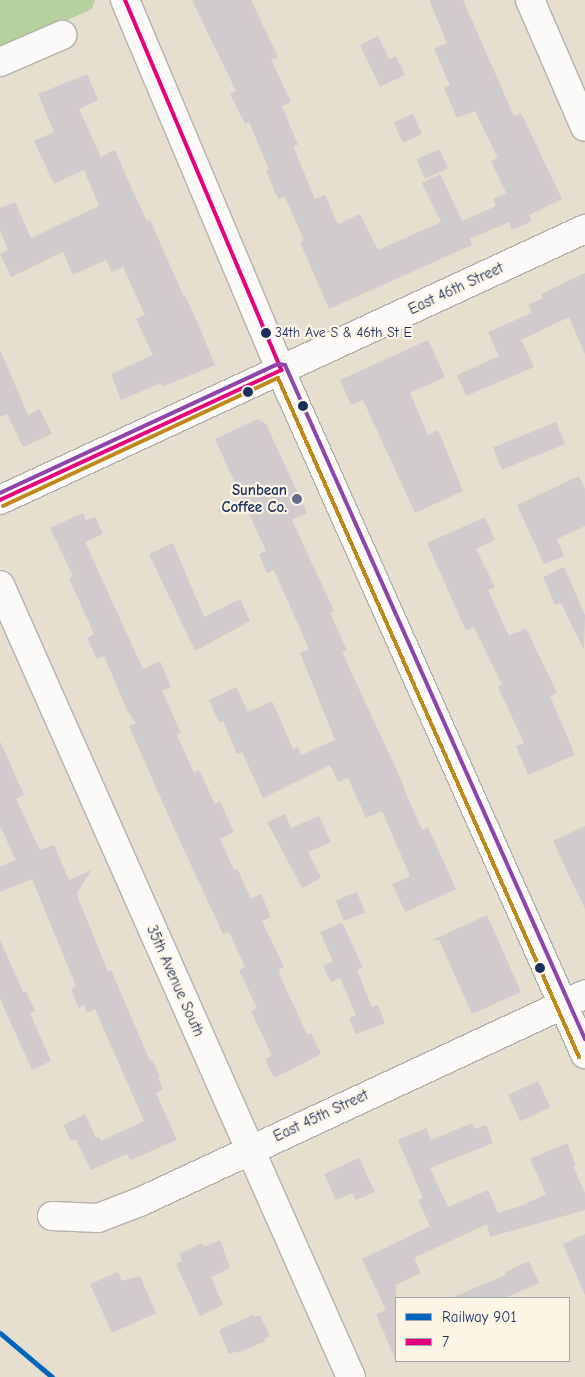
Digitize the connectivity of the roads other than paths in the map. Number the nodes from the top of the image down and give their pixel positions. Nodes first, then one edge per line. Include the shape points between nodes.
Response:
1 (125, 0) edge
2 (530, 0) edge
3 (62, 35) dead end
4 (0, 62) edge
5 (585, 127) edge
6 (585, 229) edge
7 (281, 370) junction
8 (0, 500) edge
9 (0, 585) edge
10 (574, 999) edge
11 (585, 1054) edge
12 (249, 1150) junction
13 (52, 1216) dead end
14 (351, 1377) edge

1 - 7 street
2 - 5 street
3 - 4 street
6 - 7 street, East 46th Street
7 - 8 street, East 46th Street
7 - 10 street
9 - 12 street, 35th Avenue South
10 - 11 street
10 - 12 street, East 45th Street
12 - 13 street, East 45th Street via 98,1218
12 - 14 street, 35th Avenue South

